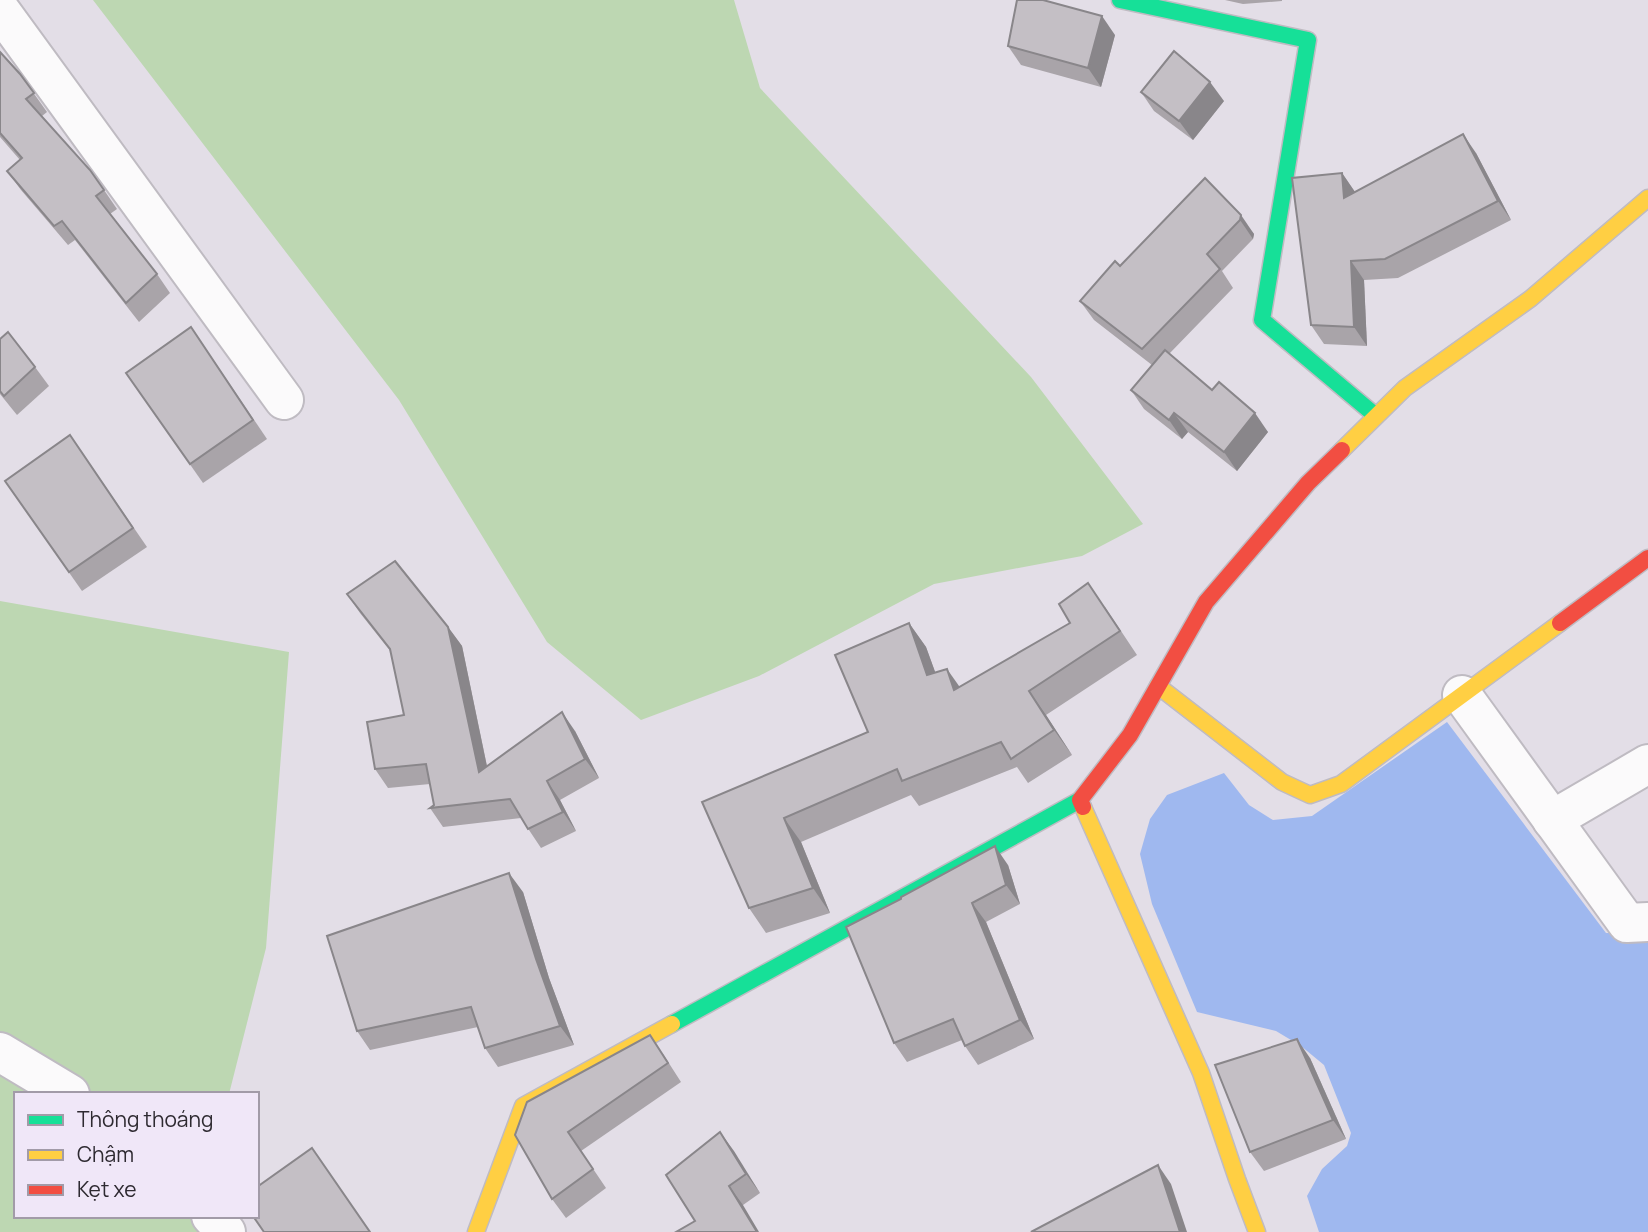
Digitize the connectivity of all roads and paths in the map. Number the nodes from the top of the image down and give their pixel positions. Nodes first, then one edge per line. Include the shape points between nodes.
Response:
1 (1120, 0) edge
2 (0, 10) edge
3 (1648, 198) edge
4 (284, 400) dead end
5 (1376, 416) junction
6 (1648, 558) edge
7 (1158, 686) junction
8 (1462, 695) junction
9 (1648, 764) edge
10 (1080, 800) junction
11 (1552, 820) junction
12 (1648, 922) edge
13 (0, 1052) edge
14 (67, 1092) edge
15 (213, 1218) edge
16 (226, 1232) edge
17 (476, 1232) edge
18 (1257, 1232) edge

1 - 5 street via 1308,40 1262,320
2 - 4 street
3 - 5 street via 1530,299 1405,388
5 - 7 street via 1308,482 1206,602
6 - 8 street
7 - 8 street via 1282,782 1310,795 1341,784
7 - 10 street via 1130,735
8 - 11 street
9 - 11 street
10 - 17 street via 523,1105
10 - 18 street via 1201,1073
11 - 12 street via 1627,923
13 - 14 street
15 - 16 street

